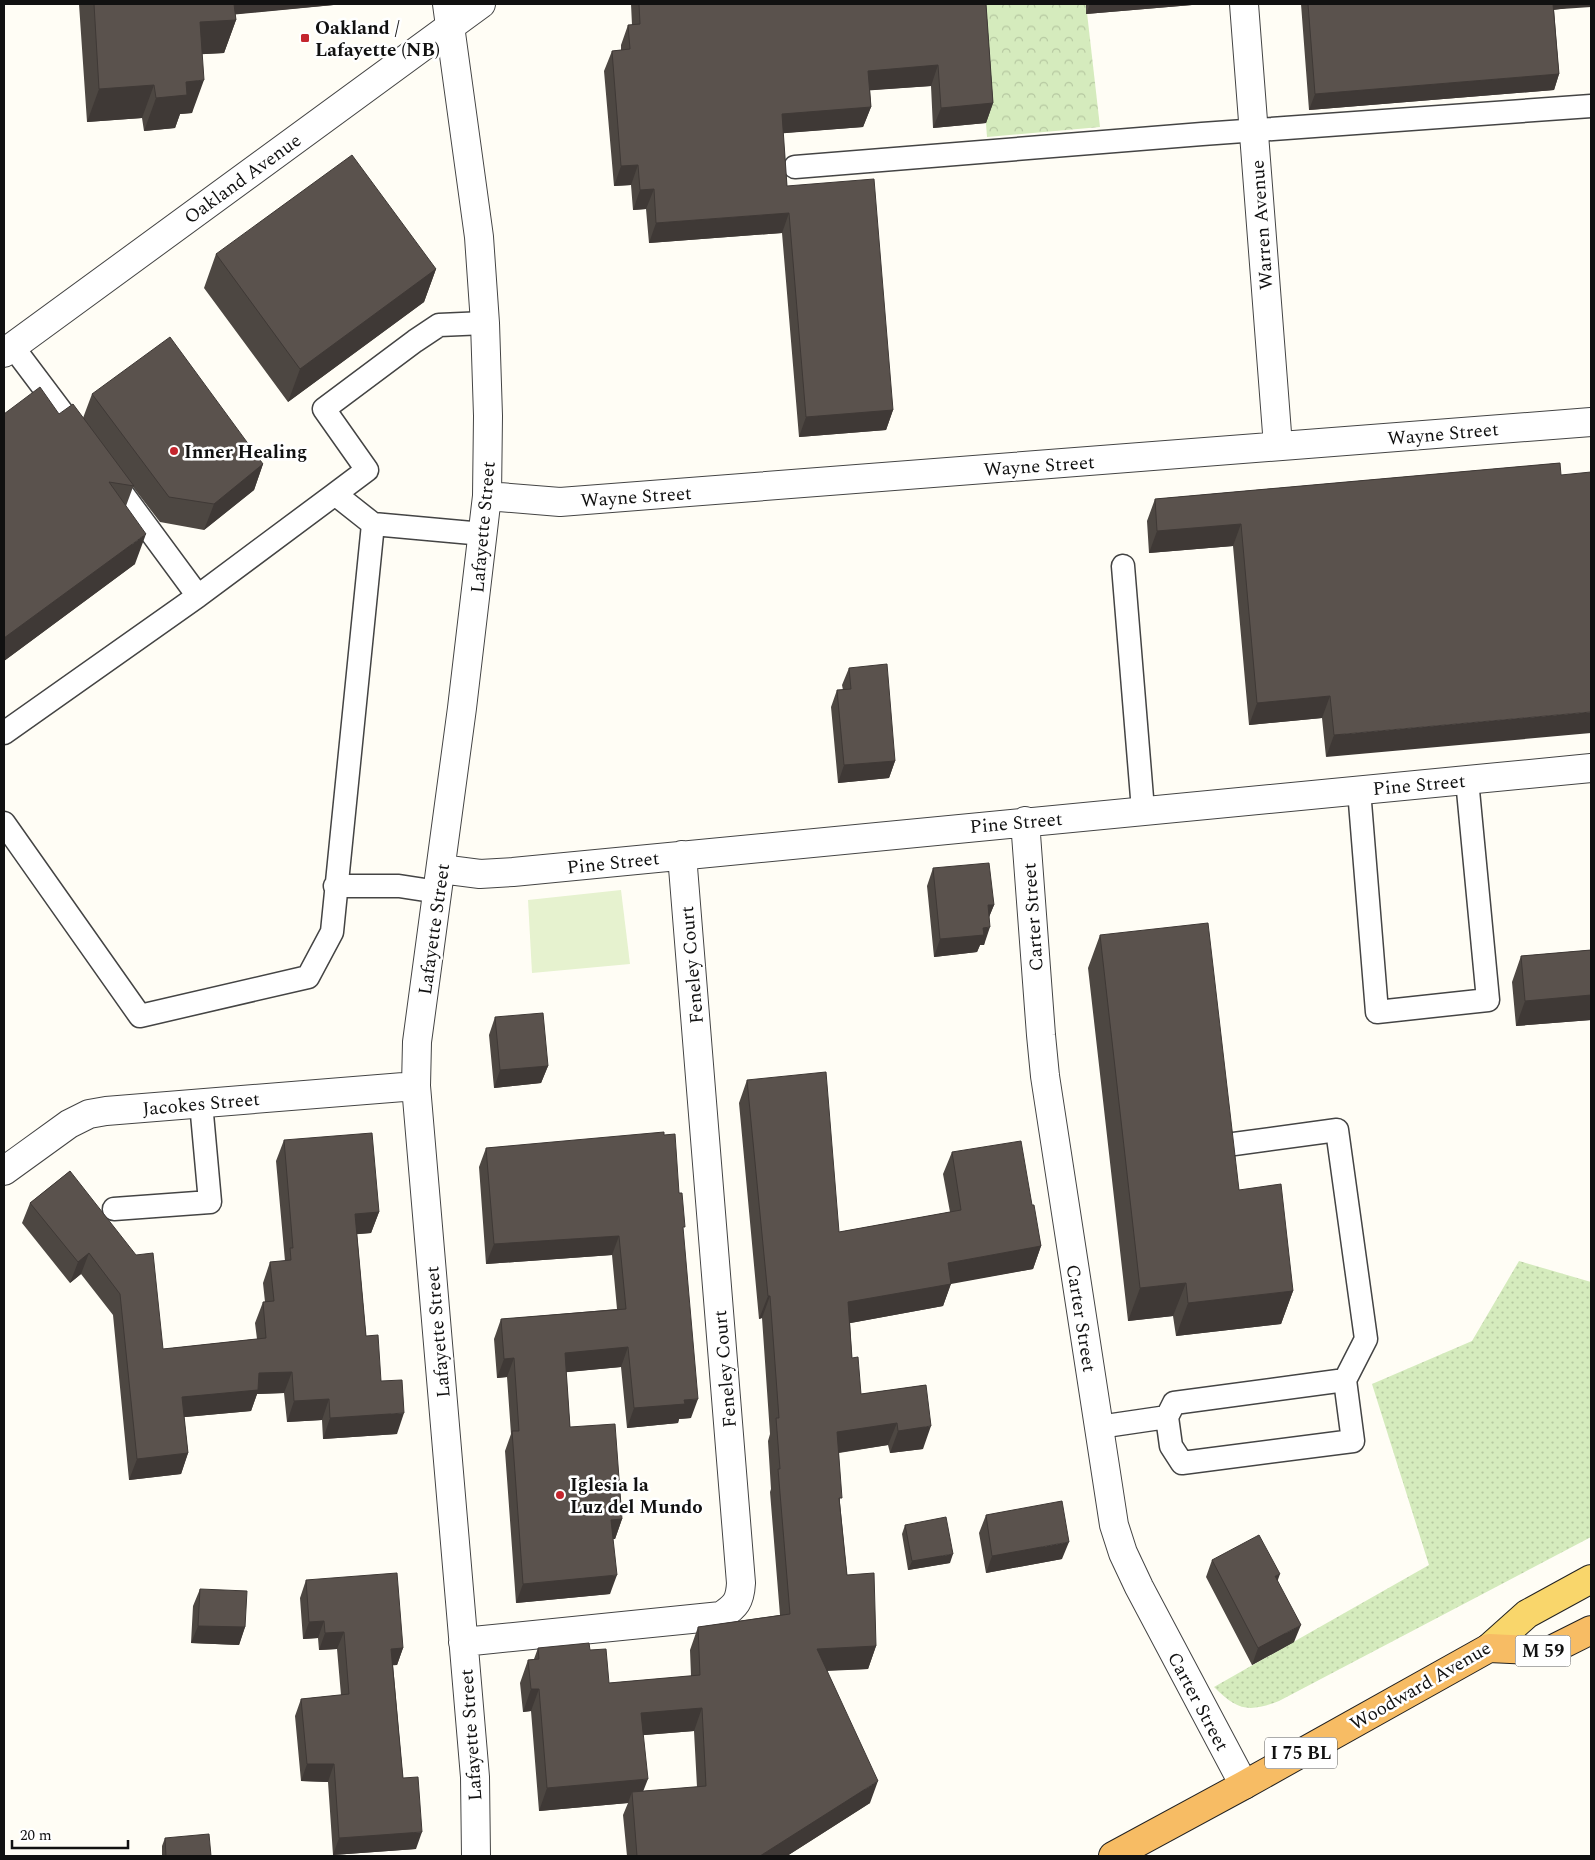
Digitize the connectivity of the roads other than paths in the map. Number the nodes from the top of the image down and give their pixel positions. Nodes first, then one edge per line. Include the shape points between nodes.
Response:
1 (481, 4) edge
2 (1244, 4) edge
3 (448, 15) edge
4 (1591, 106) edge
5 (1253, 131) junction
6 (795, 167) dead end
7 (485, 322) junction
8 (8, 350) edge
9 (1591, 422) edge
10 (1278, 446) junction
11 (335, 494) junction
12 (488, 496) junction
13 (373, 524) junction
14 (483, 534) junction
15 (1123, 566) dead end
16 (198, 596) junction
17 (4, 733) edge
18 (1591, 768) edge
19 (1467, 780) junction
20 (1359, 790) junction
21 (1143, 810) junction
22 (1025, 822) junction
23 (4, 823) edge
24 (682, 855) junction
25 (440, 881) junction
26 (335, 886) junction
27 (416, 1086) junction
28 (201, 1103) junction
29 (1234, 1144) edge
30 (4, 1171) edge
31 (114, 1209) dead end
32 (1345, 1380) junction
33 (1167, 1417) junction
34 (1099, 1427) junction
35 (1591, 1579) edge
36 (1591, 1630) edge
37 (463, 1642) junction
38 (1489, 1648) junction
39 (1244, 1785) junction
40 (476, 1856) edge
41 (1113, 1856) edge

1 - 3 street, Oakland Avenue
2 - 5 street, Warren Avenue
3 - 7 street, Lafayette Street via 479,237
3 - 8 street, Oakland Avenue
4 - 5 lane
5 - 6 lane
5 - 10 street, Warren Avenue
7 - 11 lane via 439,325 414,340 324,409 367,470
7 - 12 street, Lafayette Street
8 - 16 lane via 95,456
9 - 10 street, Wayne Street
10 - 12 street, Wayne Street via 560,502
11 - 13 lane
11 - 16 lane
12 - 14 street, Lafayette Street
13 - 14 lane
13 - 26 lane
14 - 25 street, Lafayette Street
15 - 21 lane
16 - 17 lane
18 - 19 street, Pine Street
19 - 20 street, Pine Street
19 - 20 lane via 1488,1000 1377,1012
20 - 21 street, Pine Street
21 - 22 street, Pine Street
22 - 24 street, Pine Street
22 - 34 street, Carter Street via 1045,1076
23 - 26 lane via 140,1016 308,977 332,932
24 - 25 street, Pine Street via 480,874
24 - 37 street, Feneley Court via 740,1596 733,1608 721,1616
25 - 26 lane via 399,886
25 - 27 street, Lafayette Street via 417,1042
27 - 28 street, Jacokes Street
27 - 37 street, Lafayette Street
28 - 30 street, Jacokes Street via 89,1114 69,1124
28 - 31 lane via 210,1202
29 - 32 lane via 1338,1130 1366,1339
32 - 33 lane via 1174,1403
32 - 33 lane via 1353,1441 1182,1463 1172,1446
33 - 34 lane
34 - 39 street, Carter Street via 1114,1525 1123,1553
35 - 38 main road, Woodward Avenue / I 75 BL via 1527,1614
36 - 38 highway, M 59 via 1549,1651
37 - 40 street, Lafayette Street via 475,1777
38 - 39 highway, Woodward Avenue / I 75 BL
39 - 41 highway, Woodward Avenue / I 75 BL

